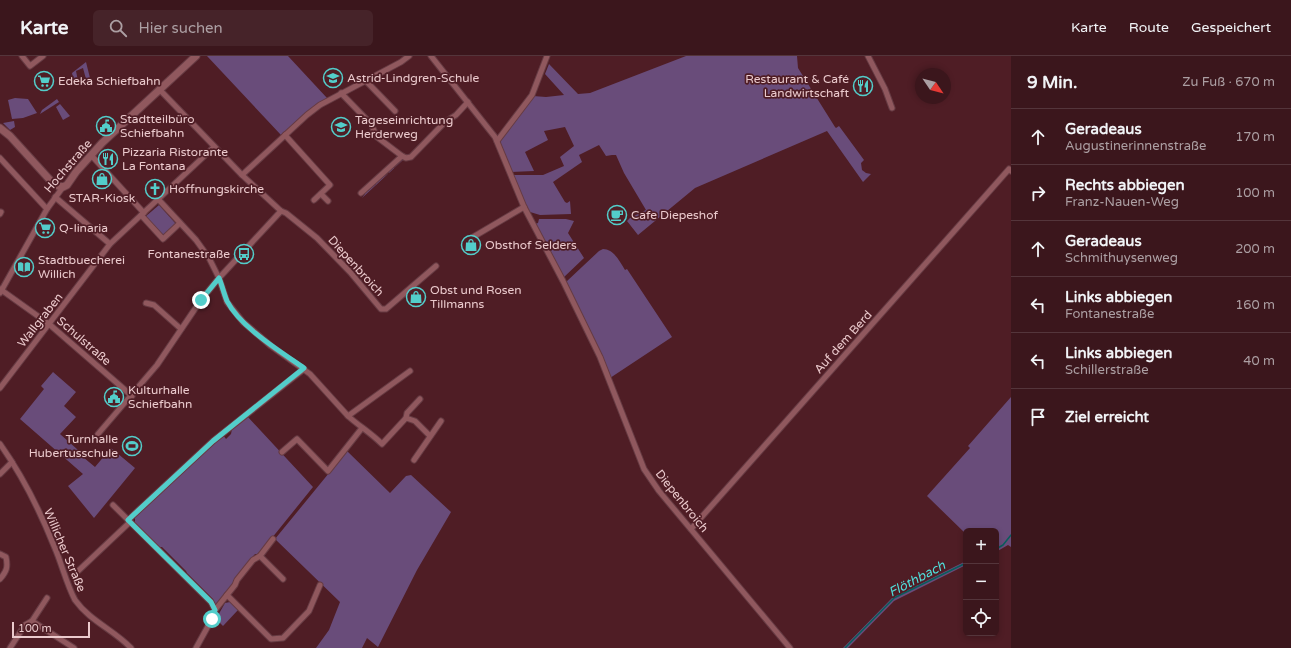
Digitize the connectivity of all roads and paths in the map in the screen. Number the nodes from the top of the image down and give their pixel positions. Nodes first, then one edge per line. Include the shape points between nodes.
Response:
1 (22, 56) edge
2 (43, 56) edge
3 (196, 56) edge
4 (409, 56) edge
5 (431, 56) edge
6 (547, 56) edge
7 (868, 56) edge
8 (365, 80) junction
9 (159, 89) junction
10 (342, 93) junction
11 (468, 102) junction
12 (892, 108) dead end
13 (395, 111) dead end
14 (0, 128) edge
15 (285, 135) junction
16 (497, 141) junction
17 (214, 147) junction
18 (91, 155) junction
19 (402, 156) junction
20 (0, 158) edge
21 (1011, 171) edge
22 (242, 175) junction
23 (63, 187) junction
24 (361, 193) dead end
25 (321, 194) junction
26 (55, 197) junction
27 (158, 200) junction
28 (314, 200) dead end
29 (328, 201) dead end
30 (524, 206) junction
31 (47, 209) junction
32 (281, 211) junction
33 (142, 214) junction
34 (181, 224) junction
35 (468, 240) dead end
36 (110, 244) junction
37 (436, 266) dead end
38 (219, 278) junction
39 (1, 291) edge
40 (146, 303) dead end
41 (49, 324) junction
42 (181, 328) junction
43 (304, 368) junction
44 (410, 371) dead end
45 (0, 388) edge
46 (132, 396) junction
47 (420, 399) dead end
48 (348, 416) junction
49 (406, 418) junction
50 (441, 421) dead end
51 (362, 428) junction
52 (98, 434) dead end
53 (430, 436) junction
54 (0, 444) edge
55 (282, 452) dead end
56 (414, 460) dead end
57 (12, 462) junction
58 (0, 474) edge
59 (113, 504) dead end
60 (129, 521) junction
61 (691, 529) junction
62 (273, 539) dead end
63 (0, 554) edge
64 (260, 556) junction
65 (77, 572) dead end
66 (0, 579) edge
67 (283, 579) dead end
68 (320, 585) dead end
69 (227, 595) junction
70 (47, 598) dead end
71 (215, 610) junction
72 (32, 621) junction
73 (128, 647) edge
74 (10, 648) edge
75 (74, 648) edge
76 (196, 648) edge
77 (790, 648) edge

1 - 2 street via 30,66
3 - 9 street, Hochstraße
4 - 8 street
5 - 11 street
6 - 16 street via 532,95
7 - 12 street
8 - 10 street
8 - 13 street
9 - 17 street, Diepenbroich
9 - 18 street, Hochstraße
10 - 15 street via 307,115
10 - 19 street via 371,124 377,137
11 - 16 street
11 - 19 street via 411,157
14 - 23 street via 50,180
15 - 22 street
15 - 25 street via 330,185
16 - 30 street
17 - 22 street, Diepenbroich
17 - 27 street, Wallgraben
18 - 23 street, Hochstraße
18 - 33 street
19 - 24 street
20 - 31 street
21 - 61 street, Auf dem Berd via 1009,169 1000,179
22 - 32 street, Diepenbroich
23 - 26 street, Hochstraße
25 - 28 street
25 - 29 street
26 - 31 street, Hochstraße
26 - 36 street
27 - 33 street, Wallgraben
27 - 34 street
30 - 35 street
30 - 61 street, Diepenbroich via 600,357 644,469
31 - 39 street, Hochstraße
32 - 37 street, Diepenbroich via 286,212 316,238 350,272 381,309 386,309
32 - 38 street
33 - 34 street via 163,239
33 - 36 street, Wallgraben
34 - 38 street via 209,258
36 - 41 street, Wallgraben
38 - 42 street
38 - 43 street via 227,302 243,322 271,346
39 - 41 street, Schulstraße
40 - 42 street via 154,305
41 - 45 street, Wallgraben
41 - 46 street, Schulstraße
42 - 46 street via 157,365
43 - 48 street
43 - 60 street via 224,432
44 - 48 street
46 - 52 street
47 - 49 street via 407,412
48 - 51 street
49 - 51 street via 382,444
49 - 53 street via 414,421
50 - 53 street
51 - 55 street via 328,471 297,439
53 - 56 street
54 - 57 street, Willicher Straße
57 - 58 street
57 - 73 street, Willicher Straße via 54,546 75,600 92,618
59 - 60 street
60 - 65 street
60 - 71 street via 211,602
61 - 77 street, Diepenbroich
62 - 64 street
63 - 66 street via 6,556 8,566
64 - 67 street
64 - 69 street via 253,560
68 - 69 street via 309,611 283,638 272,639
69 - 71 street
70 - 72 street
71 - 76 street
72 - 74 street via 25,625
72 - 75 street

